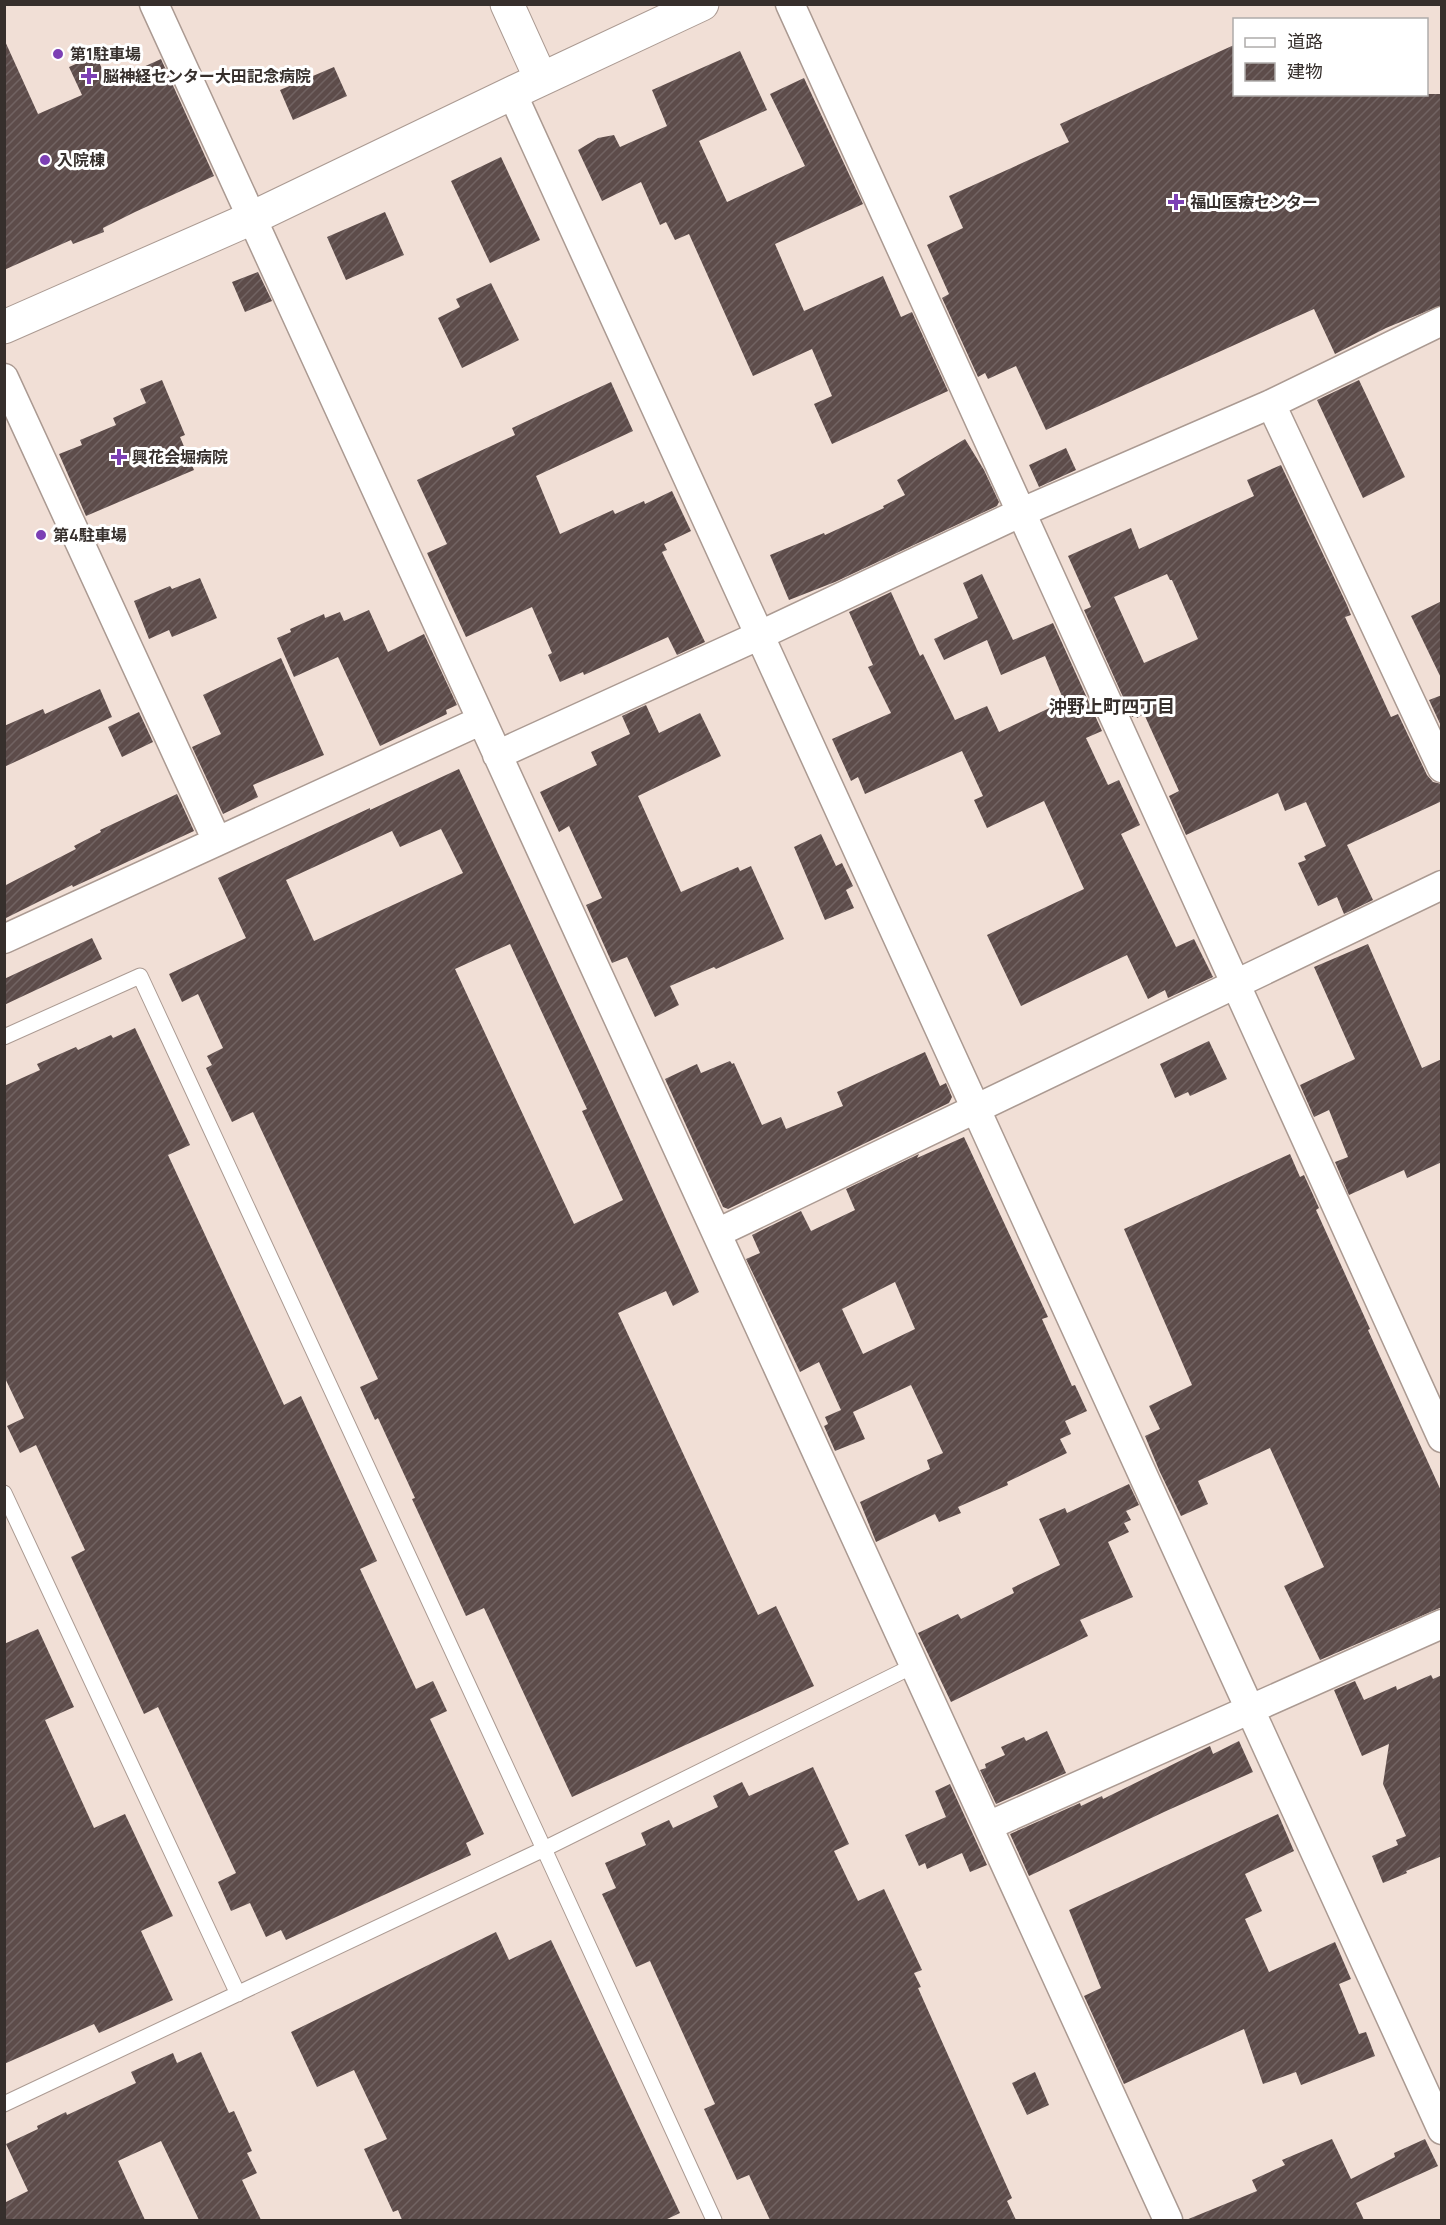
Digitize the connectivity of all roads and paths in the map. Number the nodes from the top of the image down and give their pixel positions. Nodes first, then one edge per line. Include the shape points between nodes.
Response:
1 (154, 4) edge
2 (507, 4) edge
3 (702, 4) edge
4 (790, 4) edge
5 (541, 79) junction
6 (512, 93) junction
7 (252, 218) junction
8 (1442, 321) edge
9 (4, 327) edge
10 (4, 378) edge
11 (1271, 404) junction
12 (1022, 512) junction
13 (758, 636) junction
14 (480, 721) junction
15 (497, 755) junction
16 (1442, 768) edge
17 (217, 841) junction
18 (1442, 885) edge
19 (4, 939) edge
20 (1235, 985) junction
21 (4, 1037) edge
22 (974, 1109) junction
23 (717, 1233) junction
24 (1442, 1438) edge
25 (4, 1493) edge
26 (1442, 1624) edge
27 (915, 1665) junction
28 (1249, 1710) junction
29 (988, 1826) junction
30 (544, 1849) junction
31 (238, 1994) junction
32 (4, 2104) edge
33 (1442, 2130) edge
34 (714, 2220) edge
35 (1168, 2220) edge

1 - 7 street
2 - 5 street
3 - 5 street
4 - 12 street
5 - 6 street
6 - 7 street
6 - 13 street
7 - 9 street
7 - 14 street
8 - 11 street
10 - 17 street
11 - 12 street
11 - 16 street
12 - 13 street
12 - 20 street
13 - 15 street
13 - 22 street
14 - 15 street
14 - 17 street
15 - 23 street
17 - 19 street
18 - 20 street
20 - 22 street
20 - 24 street
21 - 30 lane via 140,976
22 - 23 street
22 - 28 street
23 - 27 street
25 - 31 lane
26 - 28 street
27 - 29 street
27 - 30 lane
28 - 29 street
28 - 33 street
29 - 35 street
30 - 31 lane
30 - 34 lane
31 - 32 lane

